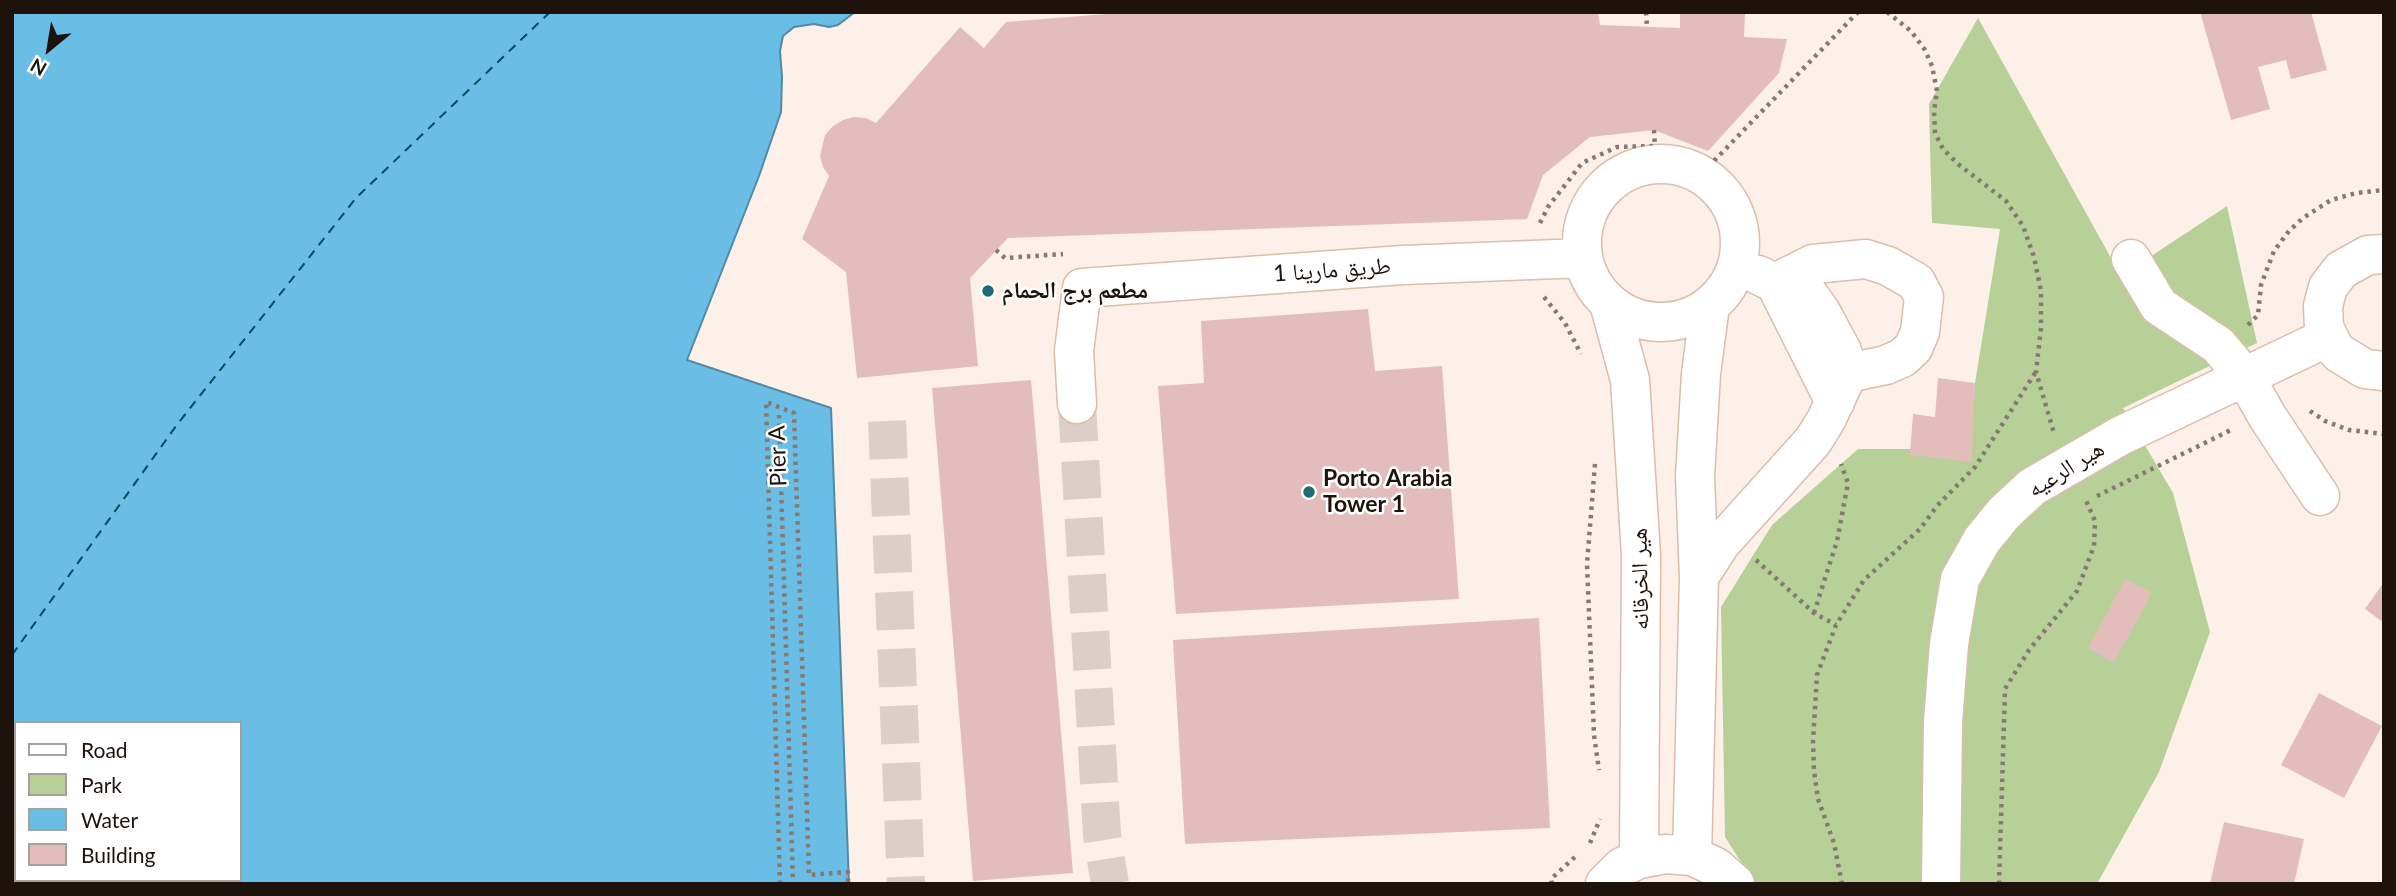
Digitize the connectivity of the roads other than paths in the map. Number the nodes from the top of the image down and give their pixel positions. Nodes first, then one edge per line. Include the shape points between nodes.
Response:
1 (2384, 254) edge
2 (1583, 258) junction
3 (2131, 259) dead end
4 (1737, 266) junction
5 (1784, 278) junction
6 (1609, 303) junction
7 (1710, 305) junction
8 (2328, 337) junction
9 (2384, 371) edge
10 (2245, 377) junction
11 (1836, 398) junction
12 (1077, 404) tunnel mouth
13 (2320, 496) dead end
14 (1699, 577) junction
15 (1692, 856) junction
16 (1639, 859) junction
17 (1605, 884) edge
18 (1735, 884) edge
19 (1941, 884) edge

1 - 8 street via 2358,259 2334,278 2323,306
2 - 4 street via 1582,234 1588,211 1601,191 1640,166 1655,147 1664,164 1709,180 1726,197 1740,242
2 - 6 street via 1592,283
2 - 12 street, طريق مارينا 1 via 1403,265 1082,288 1074,351
3 - 10 street via 2159,306 2218,345
4 - 5 street
4 - 7 street
5 - 11 street
5 - 11 street via 1813,264 1866,258 1906,275 1921,288 1920,332 1913,348
6 - 7 street via 1627,315 1670,322
6 - 16 street, هير الخرقانه via 1630,380 1641,555
7 - 14 street via 1695,476
8 - 9 street via 2347,360
8 - 10 street, هير الرعيه
10 - 13 street
10 - 19 street, هير الرعيه via 2120,436 2032,487 1982,540 1960,579 1949,644
11 - 14 street via 1813,441 1730,533
14 - 15 street
15 - 16 street via 1665,854
15 - 18 street via 1716,867
16 - 17 street via 1622,867

